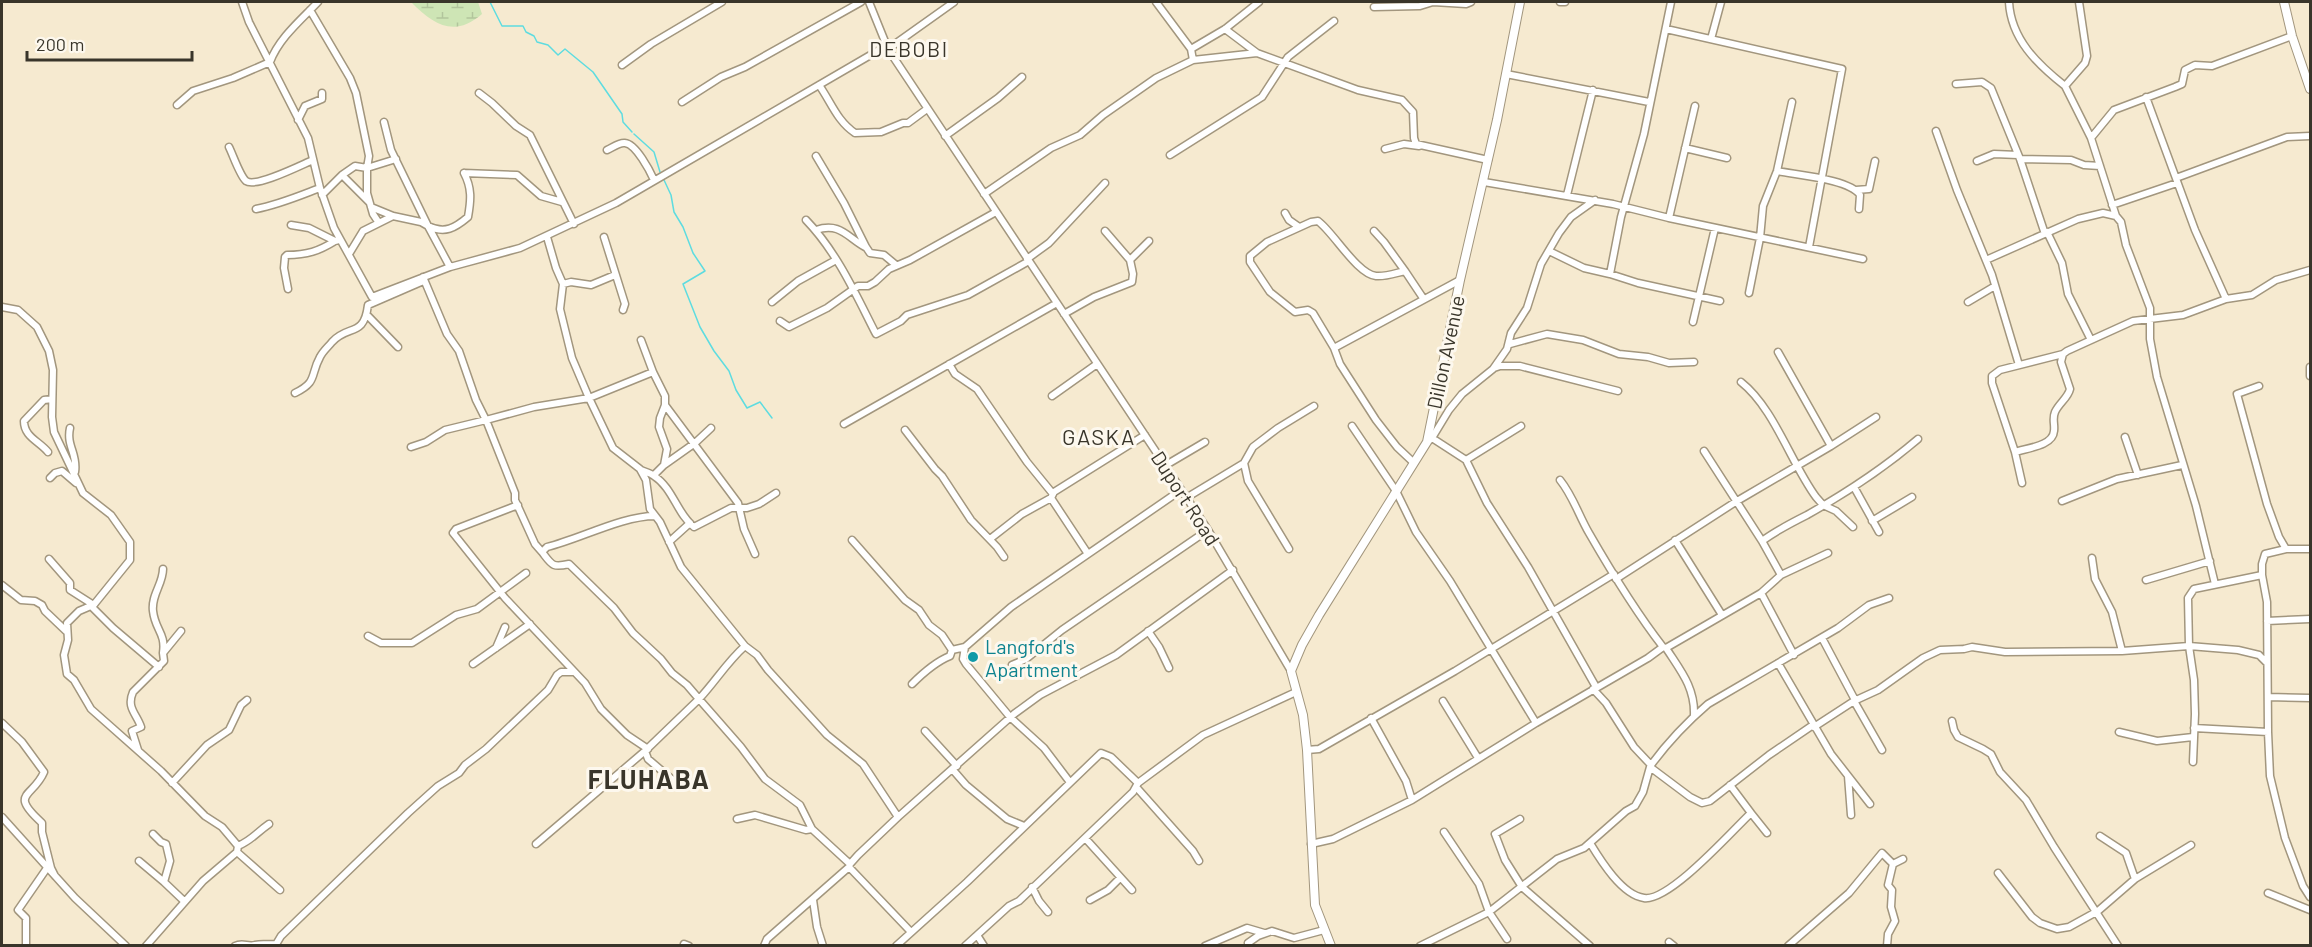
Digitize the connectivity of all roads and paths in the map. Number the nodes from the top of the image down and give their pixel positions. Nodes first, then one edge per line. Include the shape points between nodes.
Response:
1 (242, 2) edge
2 (318, 2) edge
3 (722, 2) edge
4 (861, 2) edge
5 (869, 2) edge
6 (954, 2) edge
7 (1156, 2) edge
8 (1259, 2) edge
9 (1471, 2) edge
10 (1520, 2) edge
11 (1560, 2) edge
12 (1565, 2) edge
13 (1671, 2) edge
14 (1721, 2) edge
15 (2009, 2) edge
16 (2079, 2) edge
17 (2284, 2) edge
18 (946, 4) edge
19 (1374, 7) dead end
20 (310, 10) junction
21 (1334, 21) dead end
22 (1666, 29) junction
23 (1225, 30) junction
24 (2292, 36) junction
25 (1711, 39) junction
26 (887, 47) junction
27 (1191, 50) junction
28 (1257, 53) junction
29 (1193, 60) junction
30 (270, 62) junction
31 (1283, 63) junction
32 (622, 66) dead end
33 (1506, 74) junction
34 (1022, 77) dead end
35 (1956, 84) dead end
36 (819, 85) junction
37 (2066, 86) junction
38 (2310, 89) edge
39 (1593, 90) junction
40 (322, 93) dead end
41 (479, 93) dead end
42 (2146, 97) junction
43 (682, 102) dead end
44 (1649, 102) junction
45 (1792, 102) dead end
46 (177, 105) dead end
47 (1695, 106) dead end
48 (927, 109) junction
49 (298, 120) junction
50 (384, 122) dead end
51 (1936, 131) dead end
52 (945, 136) junction
53 (2310, 136) edge
54 (2091, 138) junction
55 (1419, 146) junction
56 (229, 147) dead end
57 (1685, 148) junction
58 (1385, 149) dead end
59 (607, 150) dead end
60 (1170, 155) dead end
61 (816, 156) dead end
62 (2019, 157) junction
63 (1727, 158) dead end
64 (396, 159) junction
65 (313, 160) junction
66 (1488, 160) junction
67 (1875, 161) dead end
68 (1977, 161) dead end
69 (2100, 166) junction
70 (367, 168) junction
71 (1777, 171) junction
72 (342, 175) junction
73 (654, 180) junction
74 (1821, 180) junction
75 (2177, 181) junction
76 (1484, 182) junction
77 (1105, 183) dead end
78 (1857, 190) junction
79 (321, 192) junction
80 (984, 194) junction
81 (1567, 195) junction
82 (1595, 200) junction
83 (562, 202) junction
84 (370, 205) junction
85 (2112, 205) junction
86 (1623, 206) junction
87 (256, 209) dead end
88 (1860, 209) dead end
89 (996, 212) junction
90 (1285, 213) dead end
91 (393, 216) junction
92 (2116, 216) junction
93 (1669, 218) junction
94 (806, 220) dead end
95 (379, 223) junction
96 (853, 223) junction
97 (574, 224) junction
98 (291, 225) dead end
99 (428, 226) junction
100 (1299, 227) junction
101 (1715, 228) junction
102 (816, 230) junction
103 (1105, 231) dead end
104 (1374, 231) dead end
105 (847, 233) junction
106 (2046, 233) junction
107 (547, 237) junction
108 (604, 237) dead end
109 (1760, 238) junction
110 (337, 240) junction
111 (1149, 241) dead end
112 (1809, 247) junction
113 (866, 248) junction
114 (1549, 251) junction
115 (349, 254) junction
116 (1863, 259) dead end
117 (836, 260) junction
118 (1028, 260) junction
119 (1130, 260) junction
120 (1986, 260) junction
121 (896, 265) junction
122 (450, 267) junction
123 (2310, 270) edge
124 (1405, 272) junction
125 (1610, 274) junction
126 (615, 275) junction
127 (424, 279) junction
128 (1460, 280) junction
129 (563, 284) junction
130 (1995, 286) junction
131 (854, 288) junction
132 (288, 289) dead end
133 (1749, 293) dead end
134 (1700, 297) junction
135 (1423, 298) junction
136 (2226, 299) junction
137 (1720, 301) dead end
138 (772, 302) dead end
139 (1968, 302) dead end
140 (1057, 303) junction
141 (2, 307) edge
142 (623, 310) dead end
143 (1064, 314) junction
144 (368, 316) junction
145 (2150, 320) junction
146 (780, 321) dead end
147 (1693, 322) dead end
148 (641, 340) dead end
149 (2091, 340) junction
150 (1510, 344) junction
151 (398, 347) dead end
152 (1334, 348) junction
153 (1778, 352) dead end
154 (2063, 354) junction
155 (1694, 362) dead end
156 (948, 364) junction
157 (1098, 364) junction
158 (2019, 365) junction
159 (2310, 367) edge
160 (1493, 369) junction
161 (652, 372) junction
162 (2310, 376) edge
163 (1741, 382) dead end
164 (2259, 386) dead end
165 (1618, 391) dead end
166 (295, 393) dead end
167 (1052, 396) dead end
168 (589, 398) junction
169 (52, 399) junction
170 (665, 405) junction
171 (1314, 406) dead end
172 (1876, 417) dead end
173 (486, 420) junction
174 (844, 424) dead end
175 (1352, 426) dead end
176 (1521, 426) dead end
177 (70, 428) dead end
178 (711, 428) dead end
179 (905, 430) dead end
180 (1145, 435) junction
181 (2125, 437) dead end
182 (1918, 439) dead end
183 (1429, 440) junction
184 (1205, 442) dead end
185 (695, 443) junction
186 (1831, 446) junction
187 (411, 447) dead end
188 (1704, 451) dead end
189 (48, 452) dead end
190 (2015, 452) junction
191 (1466, 460) junction
192 (1244, 463) junction
193 (1414, 463) junction
194 (664, 465) junction
195 (1166, 465) junction
196 (1797, 465) junction
197 (2182, 465) junction
198 (640, 469) junction
199 (75, 472) junction
200 (654, 475) junction
201 (2138, 475) junction
202 (50, 477) dead end
203 (1560, 480) dead end
204 (2022, 483) dead end
205 (78, 486) junction
206 (1854, 486) junction
207 (1181, 490) junction
208 (1396, 491) junction
209 (776, 493) dead end
210 (1052, 496) junction
211 (1912, 497) dead end
212 (1186, 498) junction
213 (1737, 501) junction
214 (2061, 501) dead end
215 (518, 505) junction
216 (1822, 505) junction
217 (740, 508) junction
218 (655, 516) junction
219 (1872, 521) junction
220 (690, 523) junction
221 (1853, 527) dead end
222 (1208, 530) junction
223 (1879, 532) dead end
224 (990, 539) junction
225 (852, 540) dead end
226 (1676, 540) junction
227 (1762, 541) junction
228 (669, 542) junction
229 (1289, 549) dead end
230 (2286, 549) junction
231 (2310, 549) edge
232 (542, 552) junction
233 (1828, 553) dead end
234 (754, 554) dead end
235 (1088, 554) junction
236 (1004, 557) dead end
237 (2092, 558) dead end
238 (49, 559) dead end
239 (2210, 561) junction
240 (163, 569) dead end
241 (1233, 570) junction
242 (525, 573) dead end
243 (1781, 575) junction
244 (2262, 575) junction
245 (1615, 577) junction
246 (2146, 580) dead end
247 (2215, 584) junction
248 (2, 585) edge
249 (501, 592) junction
250 (1761, 593) junction
251 (1889, 598) dead end
252 (93, 605) junction
253 (1553, 612) junction
254 (1722, 615) junction
255 (2310, 619) edge
256 (2267, 621) junction
257 (530, 624) junction
258 (505, 627) dead end
259 (66, 631) junction
260 (181, 631) dead end
261 (1148, 631) junction
262 (368, 636) dead end
263 (1822, 638) junction
264 (745, 646) junction
265 (2189, 646) junction
266 (965, 647) junction
267 (496, 648) junction
268 (1664, 648) junction
269 (1491, 649) junction
270 (952, 650) junction
271 (2122, 651) junction
272 (163, 653) junction
273 (2267, 653) junction
274 (1794, 655) junction
275 (2259, 655) junction
276 (1778, 663) junction
277 (2268, 663) junction
278 (473, 664) dead end
279 (1012, 665) dead end
280 (159, 667) junction
281 (1169, 668) dead end
282 (1290, 671) junction
283 (574, 672) junction
284 (912, 684) dead end
285 (1595, 688) junction
286 (1296, 692) junction
287 (2268, 697) junction
288 (2310, 698) edge
289 (699, 699) junction
290 (247, 700) dead end
291 (1854, 700) junction
292 (1443, 701) dead end
293 (1694, 715) junction
294 (1011, 717) junction
295 (1371, 718) junction
296 (1952, 721) dead end
297 (2, 723) edge
298 (1536, 723) junction
299 (1814, 726) junction
300 (2194, 728) junction
301 (925, 730) dead end
302 (2119, 732) dead end
303 (2268, 732) junction
304 (2193, 737) junction
305 (138, 750) junction
306 (646, 750) junction
307 (1307, 750) junction
308 (1882, 750) dead end
309 (1478, 758) junction
310 (2193, 762) dead end
311 (1651, 766) junction
312 (955, 768) junction
313 (1848, 775) junction
314 (1069, 781) junction
315 (675, 782) dead end
316 (172, 783) junction
317 (1730, 785) junction
318 (1137, 786) junction
319 (1412, 800) junction
320 (1870, 804) dead end
321 (1750, 813) junction
322 (1851, 815) dead end
323 (2, 817) edge
324 (898, 817) junction
325 (737, 819) dead end
326 (1521, 819) dead end
327 (269, 824) dead end
328 (1024, 826) junction
329 (812, 829) junction
330 (1444, 832) dead end
331 (1767, 833) dead end
332 (153, 834) dead end
333 (2100, 836) dead end
334 (1085, 838) junction
335 (1590, 843) junction
336 (536, 844) dead end
337 (1311, 844) junction
338 (2191, 845) dead end
339 (237, 849) junction
340 (1903, 859) dead end
341 (139, 861) dead end
342 (1199, 861) dead end
343 (1893, 864) junction
344 (850, 865) junction
345 (47, 868) junction
346 (1998, 873) dead end
347 (55, 876) junction
348 (1120, 878) junction
349 (2135, 879) junction
350 (164, 882) junction
351 (1032, 887) junction
352 (1522, 887) junction
353 (280, 890) dead end
354 (1132, 890) dead end
355 (2268, 893) dead end
356 (2310, 897) edge
357 (813, 900) junction
358 (1090, 900) dead end
359 (184, 901) junction
360 (2310, 910) edge
361 (2098, 911) junction
362 (1048, 912) dead end
363 (1489, 912) junction
364 (1324, 930) junction
365 (911, 933) junction
366 (1265, 933) junction
367 (977, 934) junction
368 (1507, 939) dead end
369 (1248, 943) dead end
370 (26, 945) edge
371 (126, 945) edge
372 (146, 945) edge
373 (235, 945) edge
374 (275, 945) edge
375 (764, 945) edge
376 (824, 945) edge
377 (896, 945) edge
378 (965, 945) edge
379 (984, 945) edge
380 (1205, 945) edge
381 (1331, 945) edge
382 (1420, 945) edge
383 (1588, 945) edge
384 (1788, 945) edge
385 (1887, 945) edge
386 (2118, 945) edge

1 - 30 street
2 - 20 street
3 - 32 street
4 - 43 street
5 - 26 street, Duport Road
6 - 18 street
7 - 27 street
8 - 23 street
9 - 19 street
10 - 33 street, Dillon Avenue
11 - 12 street
13 - 22 street
14 - 25 street
15 - 37 street via 2014,26 2028,53
16 - 37 street via 2087,56
17 - 24 street
18 - 26 street
20 - 30 street via 281,41
20 - 70 street via 353,84 369,156
21 - 31 street
22 - 25 street
22 - 44 street
23 - 27 street
23 - 28 street
24 - 38 street
24 - 42 street via 2213,66 2193,66 2185,70 2182,84
25 - 74 street via 1842,69
26 - 36 street
26 - 48 street, Duport Road
27 - 29 street
28 - 29 street
28 - 31 street
29 - 80 street via 1156,78 1080,135 1051,148
30 - 46 street via 193,91
30 - 49 street
31 - 55 street via 1358,90 1402,100 1412,109 1414,142
31 - 60 street via 1262,97
33 - 39 street
33 - 66 street, Dillon Avenue
34 - 52 street
35 - 62 street via 1982,82 1991,88
36 - 48 street via 836,115 855,133 882,132 908,123
36 - 73 street
37 - 54 street
39 - 44 street
39 - 81 street
40 - 49 street via 322,99 305,106
41 - 83 street via 530,135
42 - 54 street via 2114,111
42 - 75 street
44 - 86 street via 1632,183
45 - 71 street
47 - 57 street
48 - 52 street, Duport Road
49 - 65 street via 308,138
50 - 64 street
51 - 120 street
52 - 80 street, Duport Road
53 - 75 street via 2287,137
54 - 69 street
55 - 58 street via 1404,144
55 - 66 street
56 - 65 street via 244,178 251,183
57 - 63 street
57 - 93 street
59 - 73 street via 626,142
61 - 96 street
62 - 68 street via 1994,154
62 - 69 street
62 - 106 street
64 - 70 street
64 - 99 street
65 - 79 street
66 - 76 street, Dillon Avenue
67 - 78 street via 1869,189
69 - 85 street
70 - 72 street via 355,166
70 - 84 street
71 - 74 street
71 - 109 street via 1763,206
72 - 79 street
72 - 84 street
73 - 97 street
74 - 78 street
74 - 112 street
75 - 85 street
75 - 136 street
76 - 81 street
76 - 128 street, Dillon Avenue
77 - 118 street
78 - 88 street
79 - 87 street
79 - 110 street
80 - 89 street, Duport Road
81 - 82 street
82 - 86 street
82 - 114 street via 1568,221
83 - 97 street
83 - 99 street via 541,196 517,175 464,172 471,193 468,217 452,229
84 - 91 street
84 - 95 street
85 - 92 street
86 - 93 street
86 - 125 street
89 - 118 street, Duport Road
89 - 121 street
90 - 100 street
91 - 95 street
91 - 99 street
92 - 106 street via 2097,214
92 - 145 street via 2124,228 2126,245 2150,308
93 - 101 street
94 - 102 street
95 - 115 street via 360,234
96 - 105 street
96 - 113 street
97 - 107 street
98 - 110 street
99 - 122 street
100 - 124 street via 1318,221 1373,276
100 - 152 street via 1260,247 1250,256 1250,262 1281,302 1295,312 1313,313
101 - 109 street
101 - 134 street
102 - 105 street via 828,228
102 - 117 street
103 - 119 street
104 - 124 street
105 - 113 street
106 - 120 street
106 - 149 street via 2062,263 2068,294
107 - 122 street
107 - 129 street
108 - 126 street
109 - 112 street
109 - 133 street
110 - 115 street
110 - 132 street via 318,252 287,255 284,268
111 - 119 street
112 - 116 street
113 - 121 street via 870,254 889,257
114 - 125 street via 1584,268
114 - 150 street via 1527,308 1511,333
115 - 127 street via 372,297
117 - 131 street
117 - 138 street via 798,281
118 - 131 street via 968,295 907,315 876,334
118 - 140 street, Duport Road
119 - 143 street via 1132,282
120 - 130 street
121 - 131 street via 875,282
122 - 127 street
123 - 136 street via 2276,280 2252,295
124 - 135 street
125 - 134 street
126 - 129 street via 591,285
126 - 142 street via 625,304
127 - 144 street via 368,304
127 - 173 street via 447,334 459,351
128 - 135 street
128 - 183 street, Dillon Avenue
129 - 168 street via 562,319
130 - 139 street
130 - 158 street
131 - 146 street via 827,308 789,327
134 - 137 street
134 - 147 street
135 - 152 street
136 - 145 street via 2182,315
140 - 143 street, Duport Road
140 - 156 street
141 - 169 street via 18,310 37,327 53,370
143 - 157 street, Duport Road
144 - 151 street
144 - 166 street via 336,338 321,354 311,383
145 - 149 street via 2133,321
145 - 197 street via 2157,377
148 - 161 street
149 - 154 street
150 - 155 street via 1547,334 1583,340 1619,354 1669,363
150 - 160 street
152 - 193 street via 1376,420
153 - 186 street
154 - 158 street
154 - 190 street via 2061,362 2070,389 2053,418 2054,432 2045,443
156 - 174 street
156 - 210 street via 955,374 977,389
157 - 167 street
157 - 180 street, Duport Road
158 - 190 street via 2000,370 1992,379
159 - 162 street
160 - 165 street via 1520,366
160 - 183 street via 1462,394
161 - 168 street
161 - 170 street via 665,396
163 - 196 street via 1751,390
164 - 230 street via 2237,394 2267,504
168 - 173 street
168 - 198 street via 613,448
169 - 189 street via 45,400 24,421 28,435
169 - 199 street via 54,432
170 - 185 street
170 - 194 street via 660,418 667,449
171 - 192 street via 1253,447
172 - 186 street
173 - 187 street via 445,430
173 - 215 street
175 - 208 street
176 - 191 street
177 - 199 street via 68,438 75,454
178 - 185 street
179 - 224 street via 971,520
180 - 195 street, Duport Road
180 - 210 street
181 - 201 street
182 - 206 street
183 - 191 street
183 - 193 street, Dillon Avenue
184 - 195 street
185 - 194 street
185 - 217 street
186 - 196 street
188 - 213 street
190 - 204 street
191 - 253 street via 1487,503
192 - 212 street
192 - 229 street via 1248,481
193 - 208 street, Dillon Avenue
194 - 200 street
195 - 207 street, Duport Road
196 - 213 street
196 - 216 street
197 - 201 street
197 - 239 street
198 - 200 street
198 - 218 street
199 - 205 street
200 - 220 street
201 - 214 street
202 - 205 street via 62,471
203 - 245 street
205 - 252 street via 111,515 129,542 130,560
206 - 216 street
206 - 219 street
207 - 212 street, Duport Road
207 - 235 street
208 - 269 street via 1416,532
208 - 282 street, Dillon Avenue via 1319,615
209 - 217 street via 759,504
210 - 224 street
210 - 235 street
211 - 219 street
212 - 222 street, Duport Road
213 - 226 street
213 - 227 street
215 - 232 street
215 - 249 street via 453,531
216 - 221 street via 1836,511
216 - 227 street
217 - 220 street via 730,508 694,527
217 - 234 street
218 - 228 street
218 - 232 street via 625,522 547,547
219 - 223 street
220 - 228 street
222 - 241 street, Duport Road
222 - 279 street via 1026,659
224 - 236 street
225 - 270 street
226 - 245 street
226 - 254 street
227 - 243 street
228 - 264 street via 681,567
230 - 231 street
230 - 244 street via 2265,554
232 - 289 street via 552,566 569,564 580,574
233 - 243 street
235 - 266 street via 1011,607
237 - 271 street via 2095,579 2112,612
238 - 252 street via 70,583 70,590
239 - 246 street
239 - 247 street
240 - 272 street via 153,611 154,622 165,641
241 - 261 street
241 - 282 street, Duport Road
242 - 249 street
243 - 250 street
244 - 247 street
244 - 256 street
245 - 253 street
245 - 268 street
247 - 265 street via 2190,593
248 - 259 street via 21,600 42,604
249 - 257 street
249 - 262 street via 412,642 381,643
250 - 254 street
250 - 274 street
251 - 263 street via 1869,605
252 - 259 street via 73,616
252 - 280 street via 113,628
253 - 269 street
253 - 285 street
254 - 268 street
255 - 256 street
256 - 273 street
257 - 267 street
257 - 283 street
258 - 267 street
259 - 305 street via 67,674 91,710
260 - 272 street
261 - 281 street
261 - 294 street via 1098,666 1040,695
263 - 274 street
263 - 291 street
264 - 289 street
264 - 324 street via 827,735 863,764
265 - 271 street
265 - 275 street
265 - 300 street
266 - 270 street
266 - 294 street via 966,664
267 - 278 street
268 - 285 street
268 - 293 street via 1695,699
269 - 295 street
269 - 298 street
270 - 284 street via 950,656
271 - 291 street via 2005,652 1972,647 1940,650 1878,690
272 - 280 street via 164,661
273 - 275 street
273 - 277 street
274 - 276 street
275 - 277 street
276 - 293 street
276 - 299 street
277 - 287 street
280 - 305 street via 131,697 131,708 141,727 132,731
282 - 286 street, Duport Road
283 - 306 street via 610,719
283 - 374 street via 557,675 548,690 459,773 438,786 373,845
285 - 298 street
285 - 311 street
286 - 307 street, Duport Road
286 - 318 street via 1203,735
287 - 288 street
287 - 303 street
289 - 306 street
289 - 329 street via 765,779 800,805
290 - 316 street via 229,730 207,745
291 - 299 street
291 - 308 street
292 - 309 street
293 - 311 street
294 - 312 street
294 - 314 street via 1044,748
295 - 307 street via 1319,749
295 - 319 street via 1406,781
296 - 361 street via 1958,737 1990,754 2000,772 2026,800
297 - 347 street via 44,772 26,793 25,801 42,823
298 - 309 street
299 - 313 street
299 - 317 street
300 - 303 street
300 - 304 street
301 - 312 street
302 - 304 street via 2157,741
303 - 356 street via 2271,776 2285,838
304 - 310 street
305 - 316 street
306 - 315 street via 648,759
306 - 336 street
307 - 337 street, Duport Road
309 - 319 street
311 - 317 street via 1702,803
311 - 335 street via 1635,806
312 - 324 street
312 - 328 street via 966,785 1007,819
313 - 320 street
313 - 322 street
314 - 318 street via 1101,753 1111,757
314 - 328 street
316 - 339 street via 222,827
317 - 321 street
318 - 334 street
318 - 342 street
319 - 337 street via 1333,839
321 - 331 street
321 - 335 street via 1677,885 1654,898 1637,896 1624,888
323 - 345 street
324 - 344 street
325 - 329 street via 755,815
326 - 352 street via 1496,834 1505,860
327 - 339 street
328 - 365 street
329 - 344 street
330 - 363 street via 1479,884
332 - 350 street via 166,844 170,861
333 - 349 street via 2126,853
334 - 348 street
334 - 351 street
335 - 352 street via 1557,859
337 - 364 street, Duport Road via 1315,905
338 - 349 street
339 - 353 street
339 - 359 street
340 - 343 street
341 - 350 street
343 - 384 street via 1882,853 1849,893
343 - 385 street via 1888,885 1895,921
344 - 357 street
344 - 365 street
345 - 347 street
345 - 370 street via 18,910 26,918
346 - 361 street via 2040,923 2057,929 2069,927
347 - 371 street
348 - 354 street
348 - 358 street
349 - 361 street
350 - 359 street
351 - 362 street
351 - 367 street
352 - 363 street
352 - 383 street
355 - 360 street
357 - 375 street
357 - 376 street
359 - 372 street
361 - 386 street
363 - 368 street
363 - 382 street
364 - 366 street via 1294,938 1272,931
364 - 381 street, Duport Road
365 - 377 street
366 - 369 street
366 - 380 street via 1247,928
367 - 378 street
367 - 379 street
373 - 374 street

